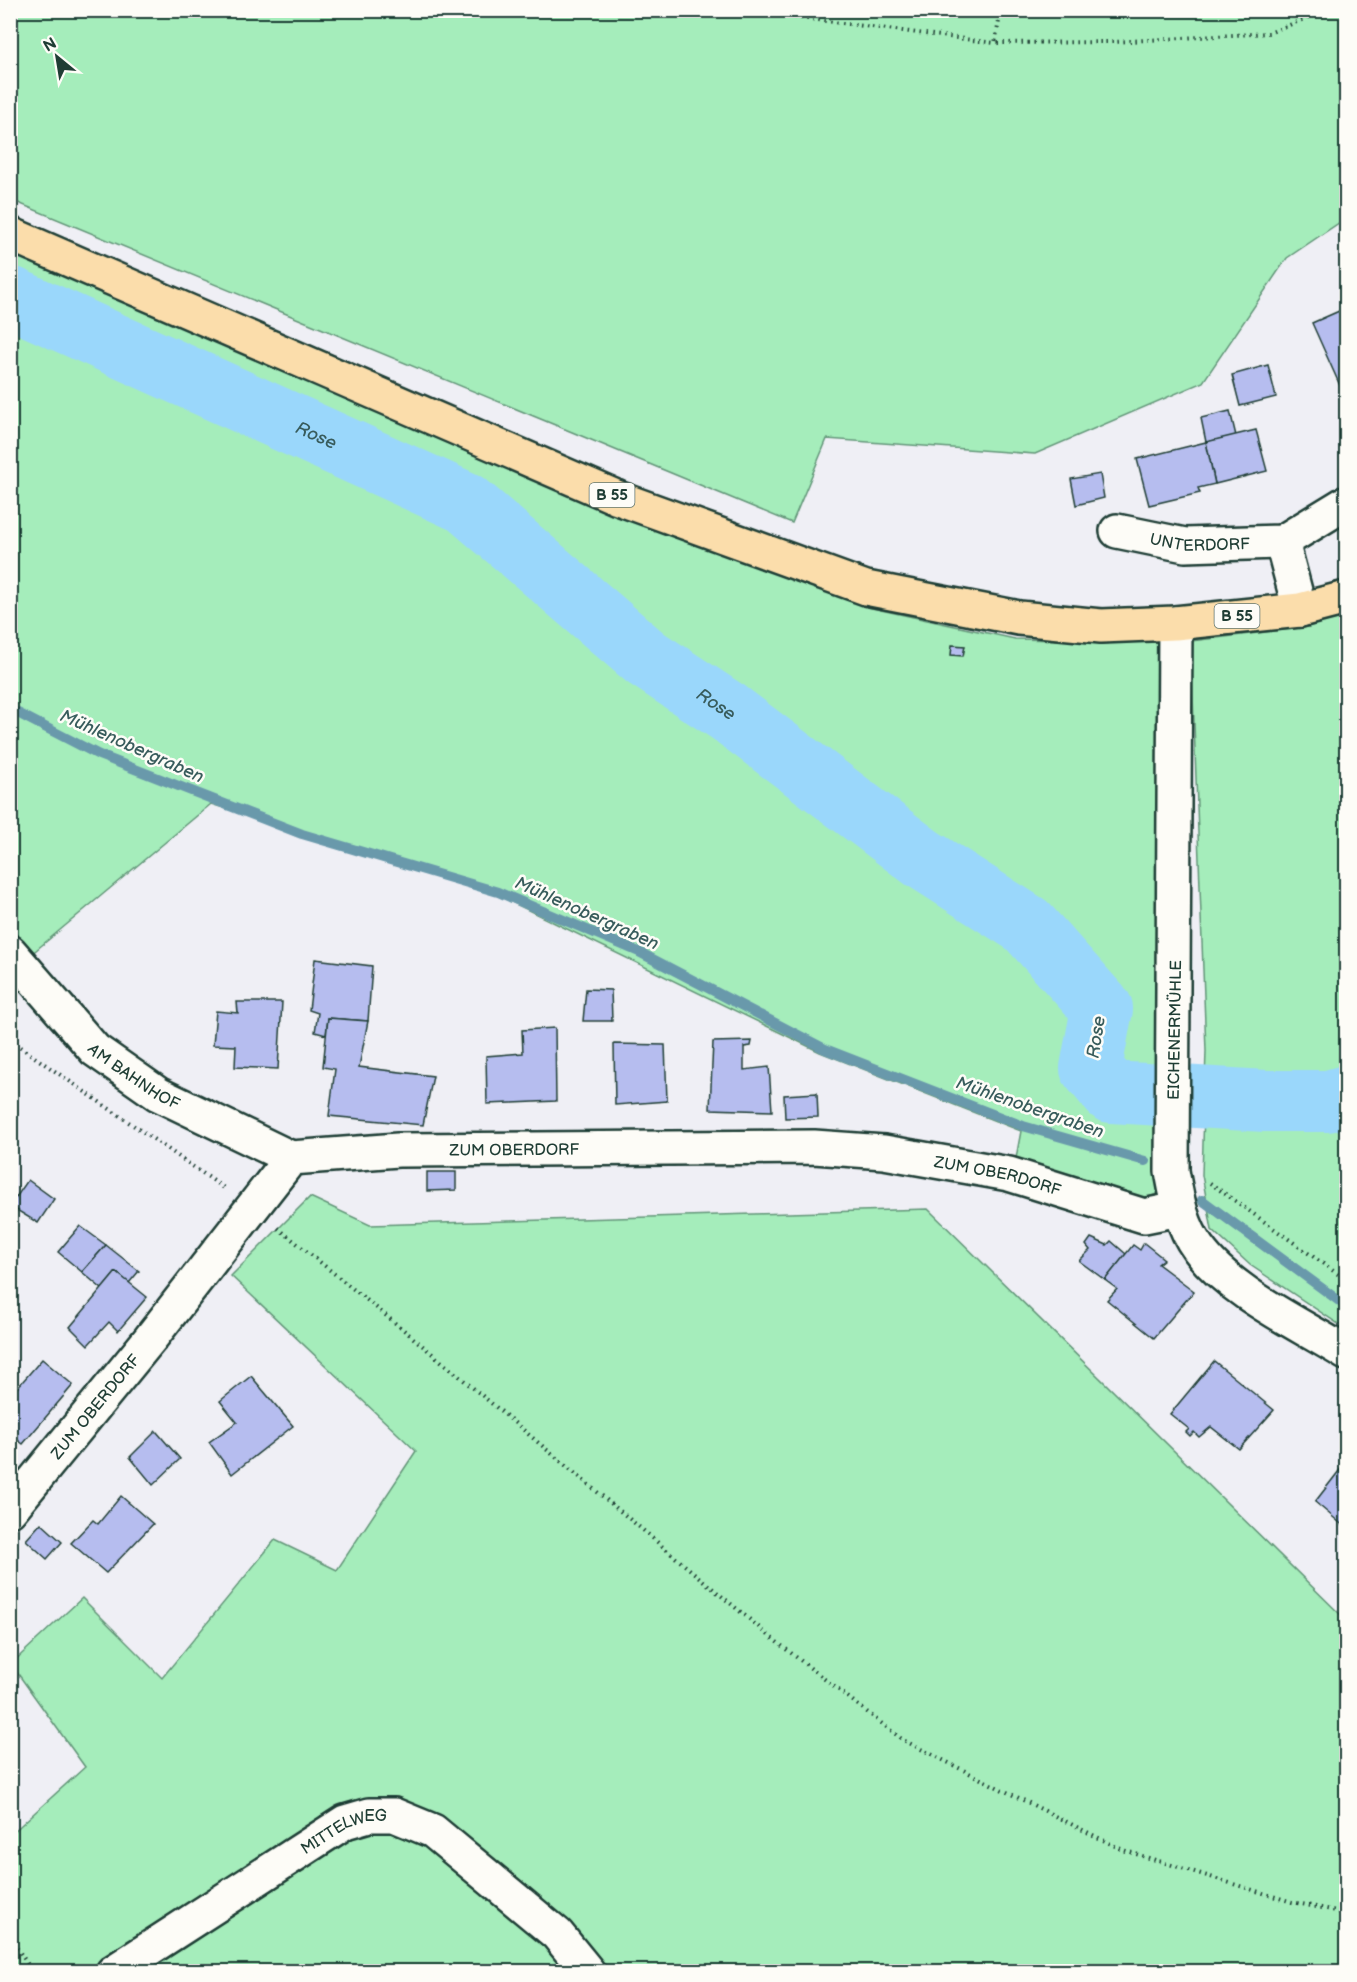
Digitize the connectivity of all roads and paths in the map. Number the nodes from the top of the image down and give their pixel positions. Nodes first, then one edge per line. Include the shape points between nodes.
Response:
1 (741, 10) edge
2 (1001, 10) edge
3 (1327, 10) edge
4 (995, 43) junction
5 (10, 234) edge
6 (1347, 504) edge
7 (1117, 531) dead end
8 (1282, 542) junction
9 (1347, 598) edge
10 (1300, 610) junction
11 (1175, 623) junction
12 (10, 952) edge
13 (10, 1040) edge
14 (1173, 1157) junction
15 (291, 1158) junction
16 (253, 1208) junction
17 (1179, 1209) junction
18 (1347, 1280) edge
19 (1347, 1353) edge
20 (10, 1510) edge
21 (1347, 1913) edge
22 (10, 1938) edge
23 (33, 1971) edge
24 (113, 1971) edge
25 (588, 1971) edge

1 - 4 path
2 - 4 path
3 - 4 path via 1269,33 1113,42
5 - 11 main road, B 55 via 618,498 866,588 1019,618 1101,626
6 - 8 street, UNTERDORF
7 - 8 street, UNTERDORF via 1185,545
8 - 10 street
9 - 10 main road, B 55
10 - 11 main road, B 55
11 - 14 street, EICHENERMÜHLE
12 - 15 street, AM BAHNHOF via 95,1050 158,1094
13 - 16 path
14 - 17 street, EICHENERMÜHLE
14 - 18 path
15 - 16 street, ZUM OBERDORF
15 - 17 street, ZUM OBERDORF via 398,1150 814,1147 884,1152 1009,1174 1144,1216
16 - 20 street, ZUM OBERDORF
16 - 21 path via 773,1639 903,1740 1123,1850 1292,1902
17 - 19 street, EICHENERMÜHLE via 1197,1248 1219,1273
22 - 23 path
24 - 25 street, MITTELWEG via 345,1822 369,1815 394,1815 433,1831 557,1934

